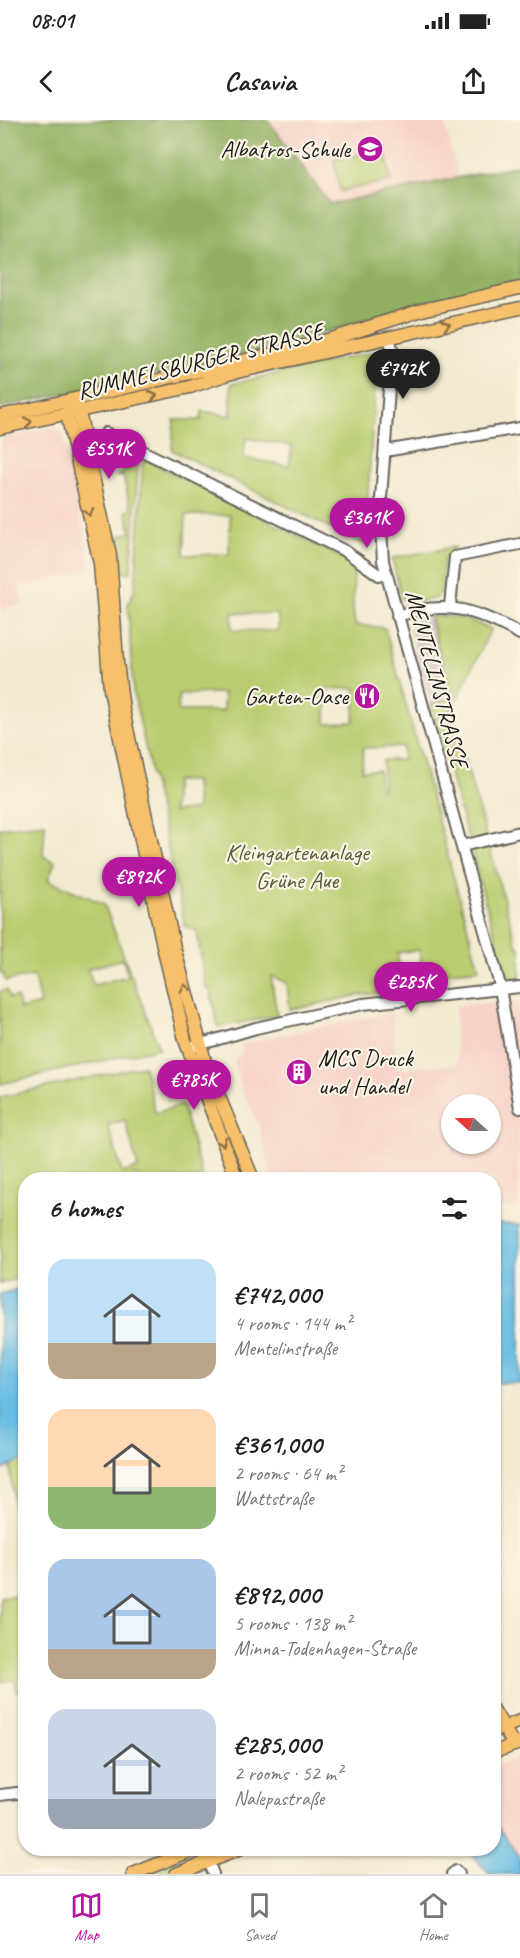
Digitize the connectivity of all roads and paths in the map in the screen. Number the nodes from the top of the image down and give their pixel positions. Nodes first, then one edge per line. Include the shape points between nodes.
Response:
1 (520, 288) edge
2 (520, 308) edge
3 (389, 338) junction
4 (70, 401) junction
5 (73, 413) junction
6 (0, 416) edge
7 (0, 428) edge
8 (520, 428) edge
9 (106, 433) dead end
10 (385, 451) junction
11 (520, 543) edge
12 (386, 573) junction
13 (450, 606) junction
14 (397, 616) junction
15 (520, 634) edge
16 (520, 832) edge
17 (462, 846) junction
18 (520, 987) edge
19 (500, 990) junction
20 (194, 1046) junction
21 (520, 1108) edge
22 (234, 1172) edge
23 (250, 1172) edge
24 (520, 1721) edge
25 (501, 1728) edge
26 (501, 1731) edge
27 (517, 1744) edge
28 (501, 1750) edge
29 (18, 1793) edge
30 (0, 1796) edge
31 (178, 1856) edge
32 (206, 1856) edge
33 (223, 1856) edge
34 (208, 1862) junction
35 (133, 1874) edge
36 (176, 1874) edge
37 (213, 1874) edge

1 - 4 main road, RUMMELSBURGER STRASSE via 422,310 292,350
3 -> 2 main road, RUMMELSBURGER STRASSE
5 -> 3 main road, RUMMELSBURGER STRASSE
3 - 10 street, MENTELINSTRASSE via 392,348
4 - 5 main road
4 - 6 main road, RUMMELSBURGER STRASSE
7 -> 5 main road, RUMMELSBURGER STRASSE
5 - 20 main road via 110,555 123,710
8 - 10 street
9 - 12 street via 345,550 379,575
10 - 12 street, MENTELINSTRASSE via 380,538
11 - 13 street via 456,557
12 - 14 street, MENTELINSTRASSE
13 - 14 street
13 - 15 street via 476,613
14 - 17 street, MENTELINSTRASSE
16 - 17 street
17 - 19 street, MENTELINSTRASSE
18 - 19 street
19 - 20 street via 363,1004
19 - 21 street, MENTELINSTRASSE
20 -> 22 main road
20 - 23 main road
24 - 25 main road
26 - 27 main road
27 - 28 main road
29 - 30 street
31 - 35 main road
32 - 34 street
33 - 34 main road
34 - 36 main road
34 - 37 street

